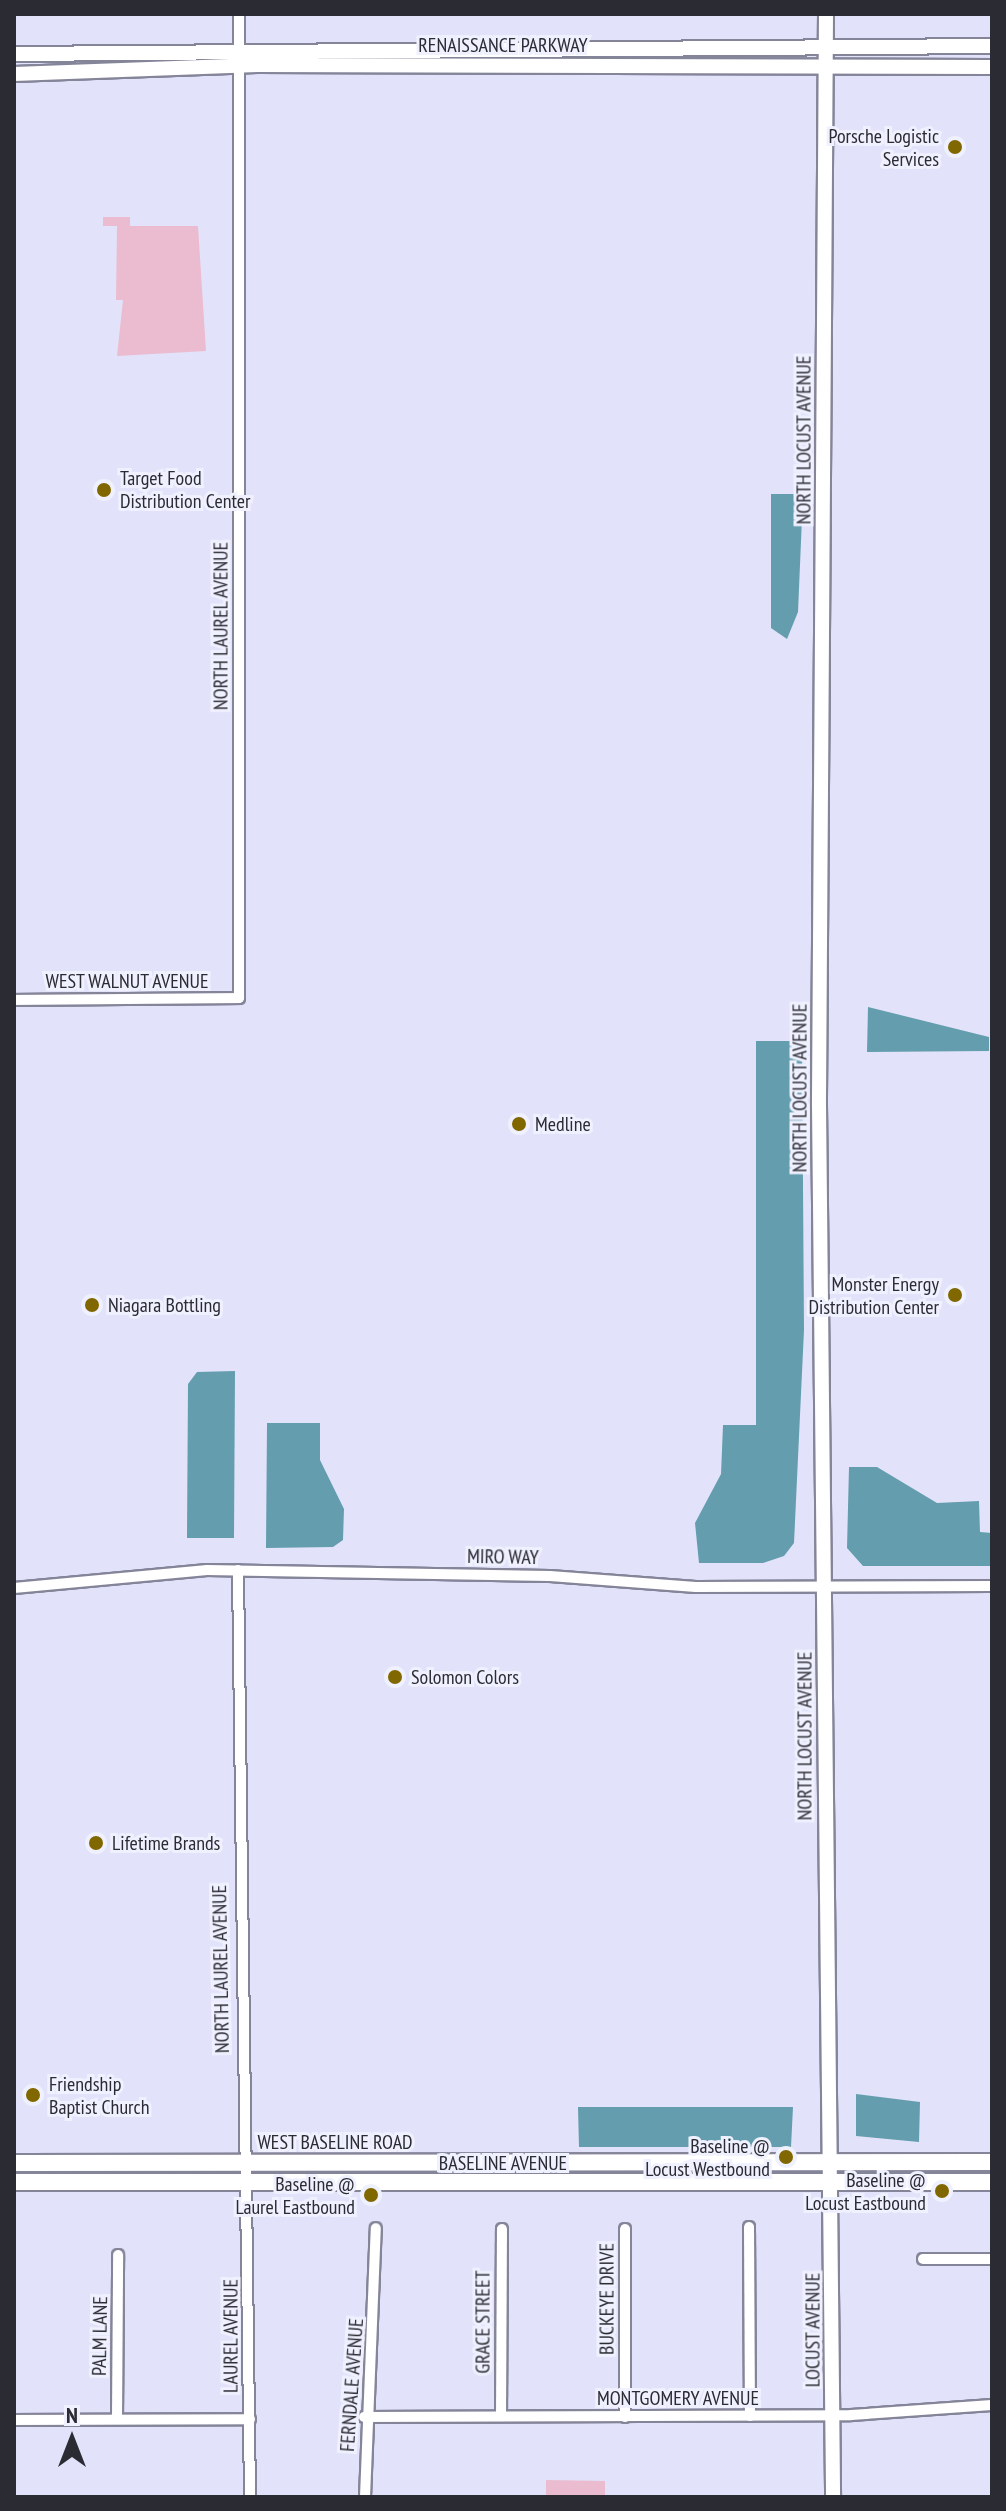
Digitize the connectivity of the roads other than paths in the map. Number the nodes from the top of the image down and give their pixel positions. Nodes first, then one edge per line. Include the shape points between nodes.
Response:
1 (239, 14) edge
2 (826, 14) edge
3 (992, 46) edge
4 (240, 47) junction
5 (827, 47) junction
6 (14, 54) edge
7 (241, 65) junction
8 (992, 67) edge
9 (827, 68) junction
10 (14, 74) edge
11 (239, 998) joint
12 (14, 1000) edge
13 (238, 1570) junction
14 (825, 1586) junction
15 (992, 1586) edge
16 (14, 1588) edge
17 (992, 2162) edge
18 (14, 2163) edge
19 (831, 2163) junction
20 (248, 2173) junction
21 (14, 2182) edge
22 (992, 2182) edge
23 (831, 2184) junction
24 (749, 2227) dead end
25 (376, 2228) dead end
26 (502, 2229) dead end
27 (625, 2229) dead end
28 (118, 2255) dead end
29 (923, 2259) dead end
30 (992, 2259) edge
31 (992, 2405) edge
32 (832, 2414) junction
33 (501, 2416) junction
34 (750, 2416) junction
35 (364, 2417) junction
36 (625, 2417) junction
37 (117, 2418) junction
38 (250, 2419) junction
39 (14, 2420) edge
40 (250, 2497) edge
41 (365, 2497) edge
42 (833, 2497) edge

1 - 4 street, NORTH LAUREL AVENUE
2 - 5 street, NORTH LOCUST AVENUE
3 - 5 street, RENAISSANCE PARKWAY
4 - 5 street, RENAISSANCE PARKWAY
4 - 6 street, RENAISSANCE PARKWAY
4 - 7 street, NORTH LAUREL AVENUE
5 - 9 street, NORTH LOCUST AVENUE
7 - 9 street, RENAISSANCE PARKWAY
7 - 10 street, RENAISSANCE PARKWAY
7 - 11 street, NORTH LAUREL AVENUE
8 - 9 street, RENAISSANCE PARKWAY
9 - 14 street, NORTH LOCUST AVENUE via 819,1090
11 - 12 street, WEST WALNUT AVENUE
13 - 14 street, MIRO WAY
13 - 16 street, MIRO WAY
13 - 20 street, NORTH LAUREL AVENUE via 240,2057
14 - 15 street, MIRO WAY
14 - 19 street, NORTH LOCUST AVENUE
17 - 19 main road, WEST BASELINE ROAD
18 - 20 main road, WEST BASELINE ROAD
19 - 20 main road, WEST BASELINE ROAD
19 - 23 street, LOCUST AVENUE
20 - 21 main road, BASELINE AVENUE
20 - 23 main road, BASELINE AVENUE
20 - 38 street, LAUREL AVENUE
22 - 23 main road, BASELINE AVENUE
23 - 32 street, LOCUST AVENUE
24 - 34 street
25 - 35 street, FERNDALE AVENUE via 373,2376
26 - 33 street, GRACE STREET
27 - 36 street, BUCKEYE DRIVE
28 - 37 street, PALM LANE
29 - 30 street
31 - 32 street, MONTGOMERY AVENUE
32 - 34 street, MONTGOMERY AVENUE
32 - 42 street, LOCUST AVENUE
33 - 35 street, MONTGOMERY AVENUE
33 - 36 street, MONTGOMERY AVENUE
34 - 36 street, MONTGOMERY AVENUE
35 - 41 street, FERNDALE AVENUE
37 - 38 street
37 - 39 street
38 - 40 street, LAUREL AVENUE

